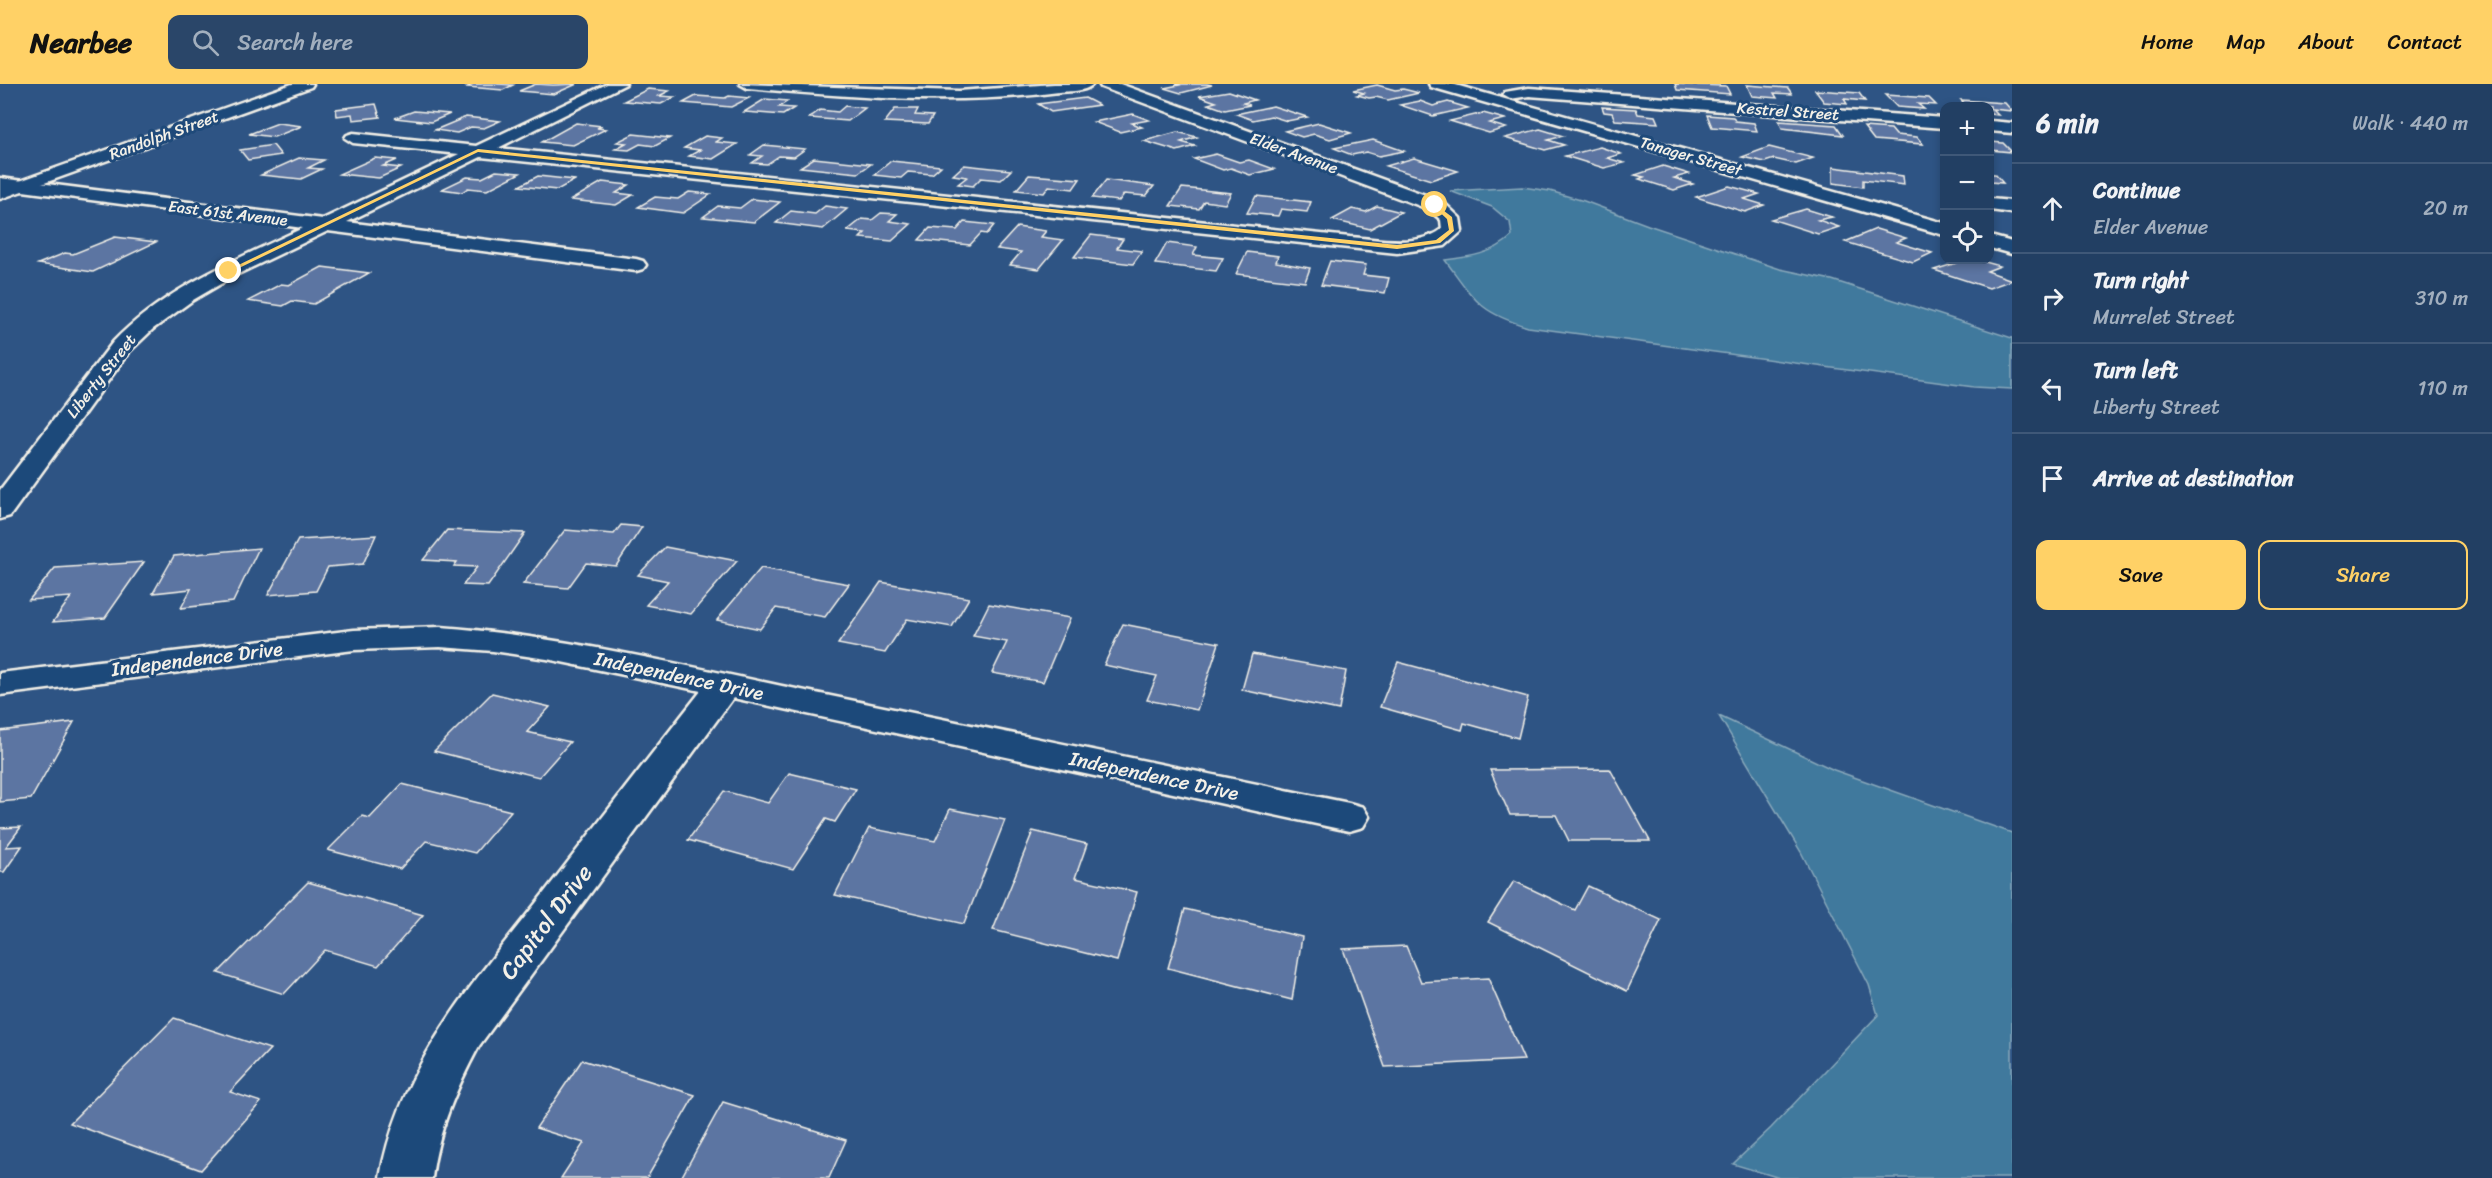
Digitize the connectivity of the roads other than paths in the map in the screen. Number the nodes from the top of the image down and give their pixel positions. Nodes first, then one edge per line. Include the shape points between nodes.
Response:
1 (306, 84) edge
2 (619, 84) edge
3 (747, 84) edge
4 (859, 84) edge
5 (1016, 84) edge
6 (1086, 84) edge
7 (1106, 84) edge
8 (1436, 84) edge
9 (1488, 99) junction
10 (1940, 123) edge
11 (1994, 126) edge
12 (2012, 128) edge
13 (353, 138) dead end
14 (478, 151) junction
15 (0, 183) edge
16 (22, 186) junction
17 (0, 194) edge
18 (1930, 203) dead end
19 (1994, 205) edge
20 (2012, 207) edge
21 (1886, 212) junction
22 (324, 225) junction
23 (1940, 228) edge
24 (1994, 244) edge
25 (2012, 249) edge
26 (636, 265) dead end
27 (0, 510) edge
28 (0, 684) edge
29 (724, 685) junction
30 (1349, 817) dead end
31 (406, 1178) edge

1 - 16 street, Randolph Street
2 - 14 street, Liberty Street
3 - 6 street via 932,97 999,95
4 - 5 street
7 - 14 street, Elder Avenue via 1435,205 1450,218 1452,231 1438,242 1397,247
8 - 9 street, Tanager Street
9 - 10 street, Kestrel Street via 1529,92 1575,94
9 - 21 street, Tanager Street
11 - 12 street
13 - 14 street
14 - 22 street, Liberty Street
15 - 16 street, East 61st Avenue
16 - 17 street, Randolph Street
16 - 22 street, East 61st Avenue
18 - 21 street
19 - 20 street
21 - 23 street, Tanager Street
22 - 26 street, East 61st Avenue
22 - 27 street, Liberty Street via 198,287 135,331
24 - 25 street
28 - 29 street, Independence Drive via 309,644 440,638 547,649
29 - 30 street, Independence Drive
29 - 31 street, Capitol Drive via 463,1032 433,1084 420,1118

